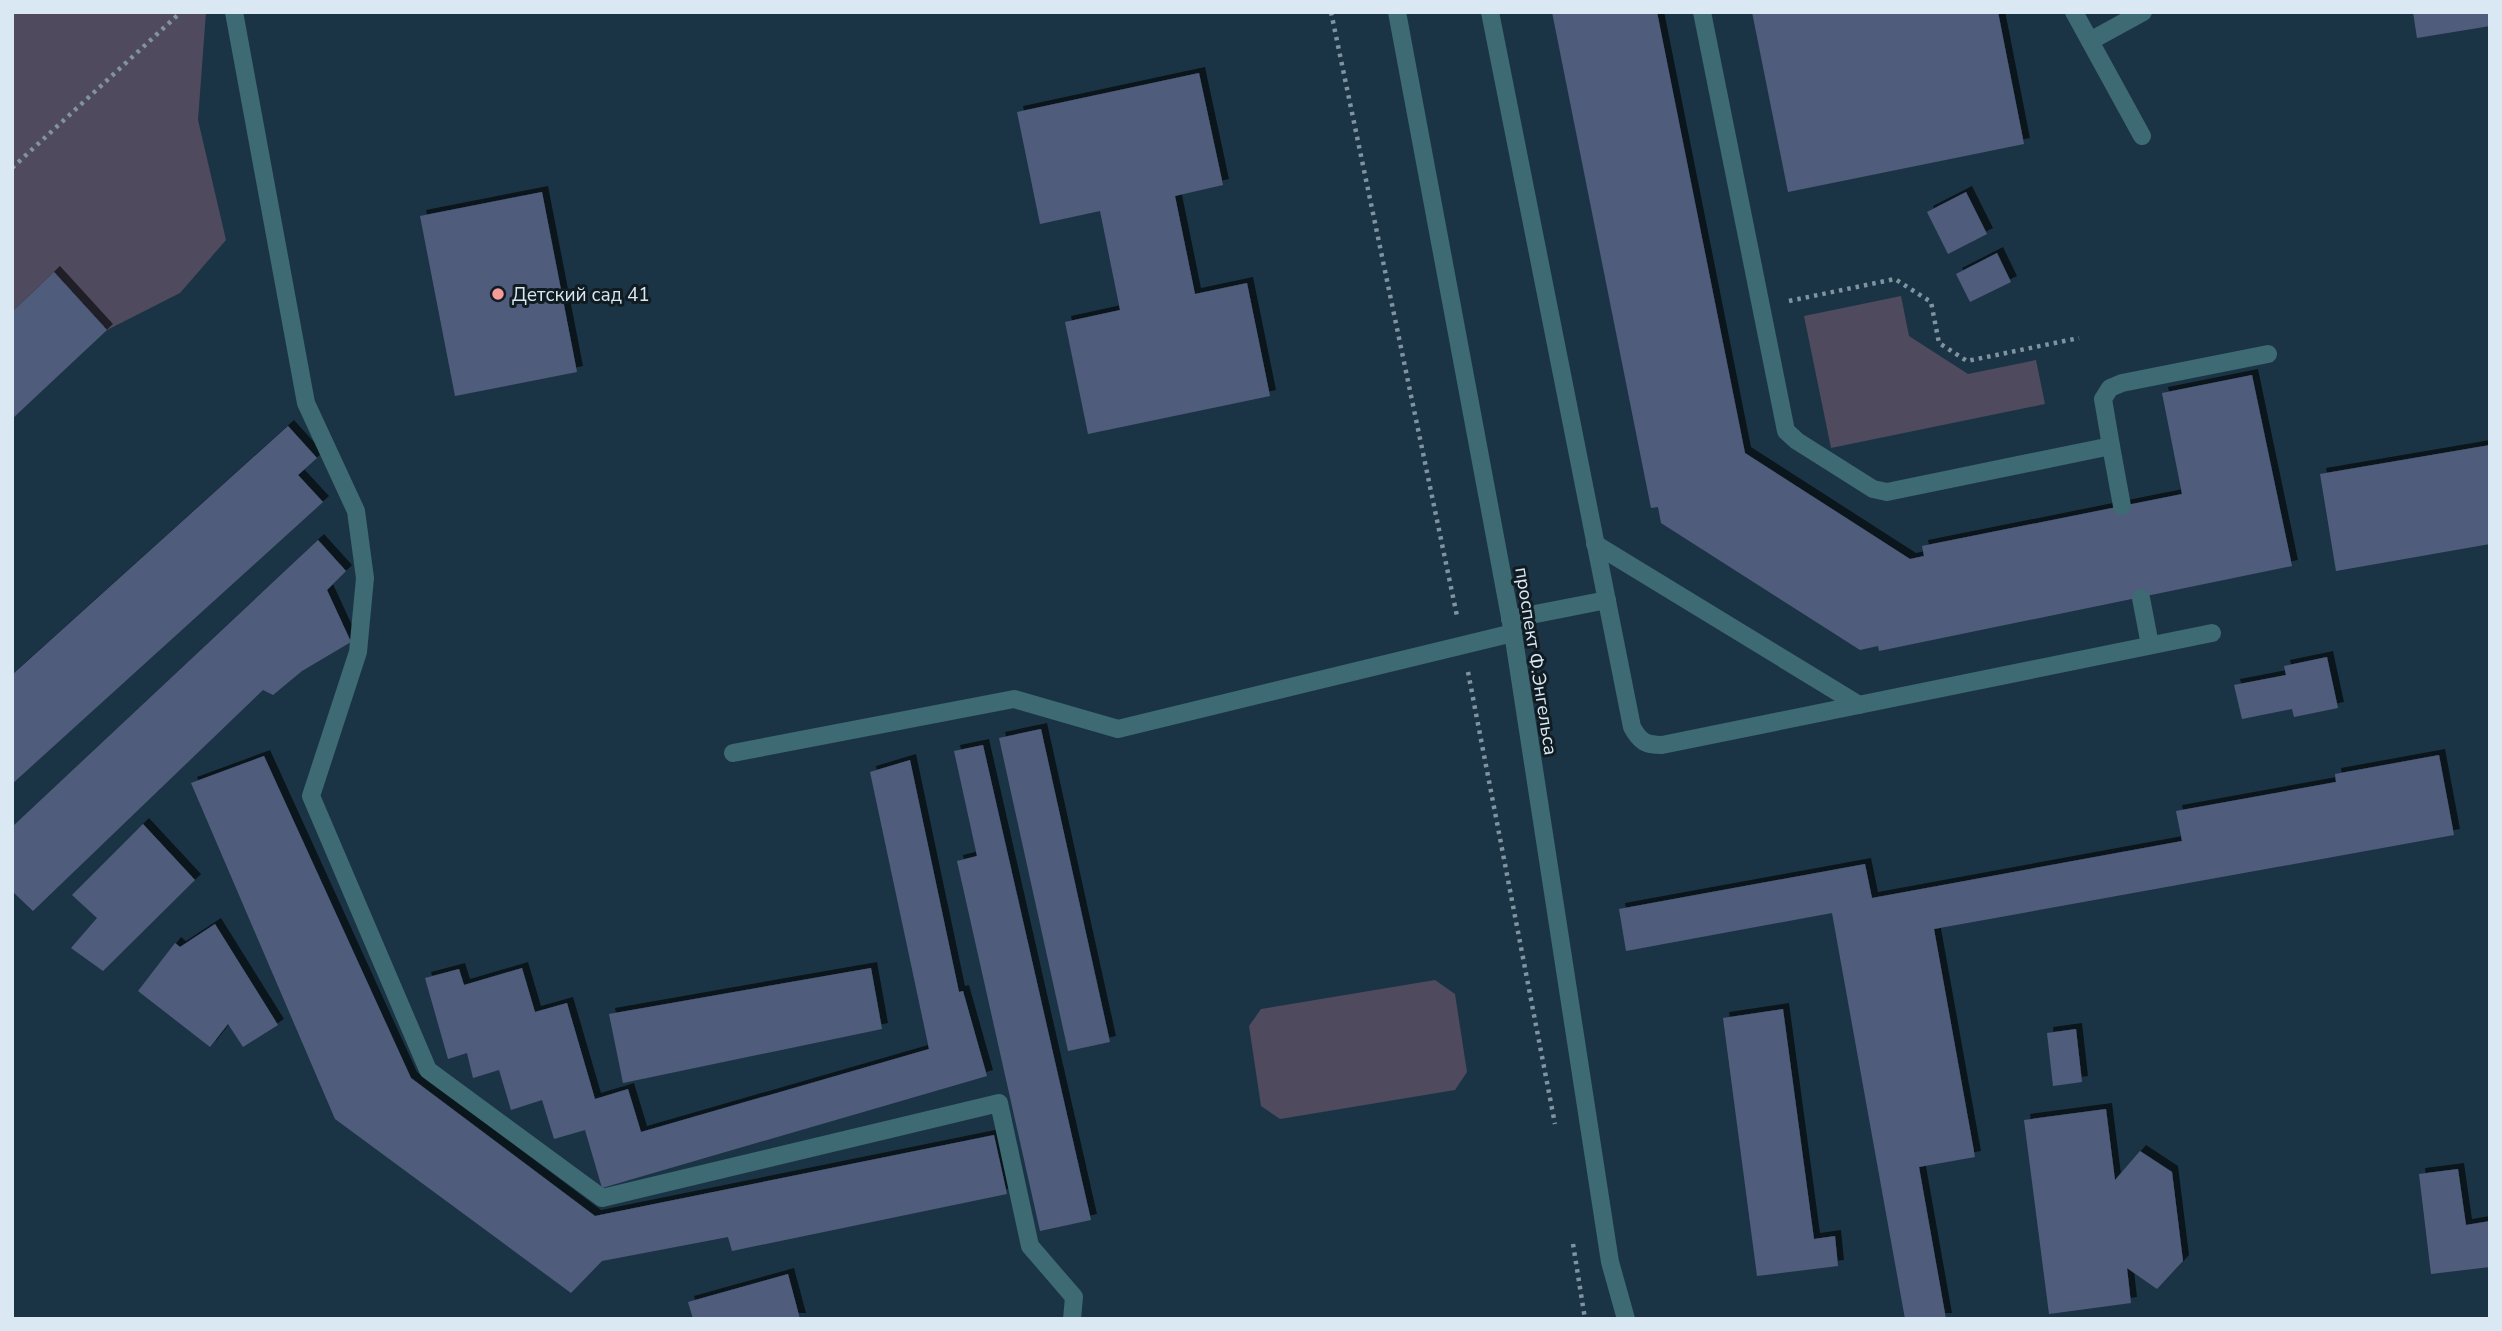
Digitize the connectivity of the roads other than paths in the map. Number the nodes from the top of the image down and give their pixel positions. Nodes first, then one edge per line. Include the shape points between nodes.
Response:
1 (234, 12) edge
2 (1397, 12) edge
3 (1490, 12) edge
4 (1702, 12) edge
5 (2074, 12) edge
6 (2143, 12) edge
7 (2090, 41) junction
8 (2142, 136) dead end
9 (2268, 354) dead end
10 (2111, 446) junction
11 (2122, 506) dead end
12 (1595, 544) junction
13 (2141, 598) dead end
14 (1607, 600) junction
15 (1512, 626) junction
16 (2213, 633) dead end
17 (2150, 645) junction
18 (1859, 705) junction
19 (733, 753) dead end
20 (1072, 1319) edge
21 (1626, 1319) edge

1 - 20 street via 306,403 356,511 365,578 358,652 312,796 428,1070 601,1198 999,1102 1030,1246 1074,1297
2 - 15 street, проспект Ф.Энгельса
3 - 12 street
4 - 10 street via 1786,431 1880,492
5 - 7 street
6 - 7 street
7 - 8 street
9 - 10 street via 2110,388 2103,399
10 - 11 street
12 - 14 street
12 - 18 street
13 - 17 street
14 - 15 street
14 - 18 street via 1632,727 1647,745
15 - 19 street via 1118,729 1014,699
15 - 21 street, проспект Ф.Энгельса via 1610,1262
16 - 17 street
17 - 18 street

